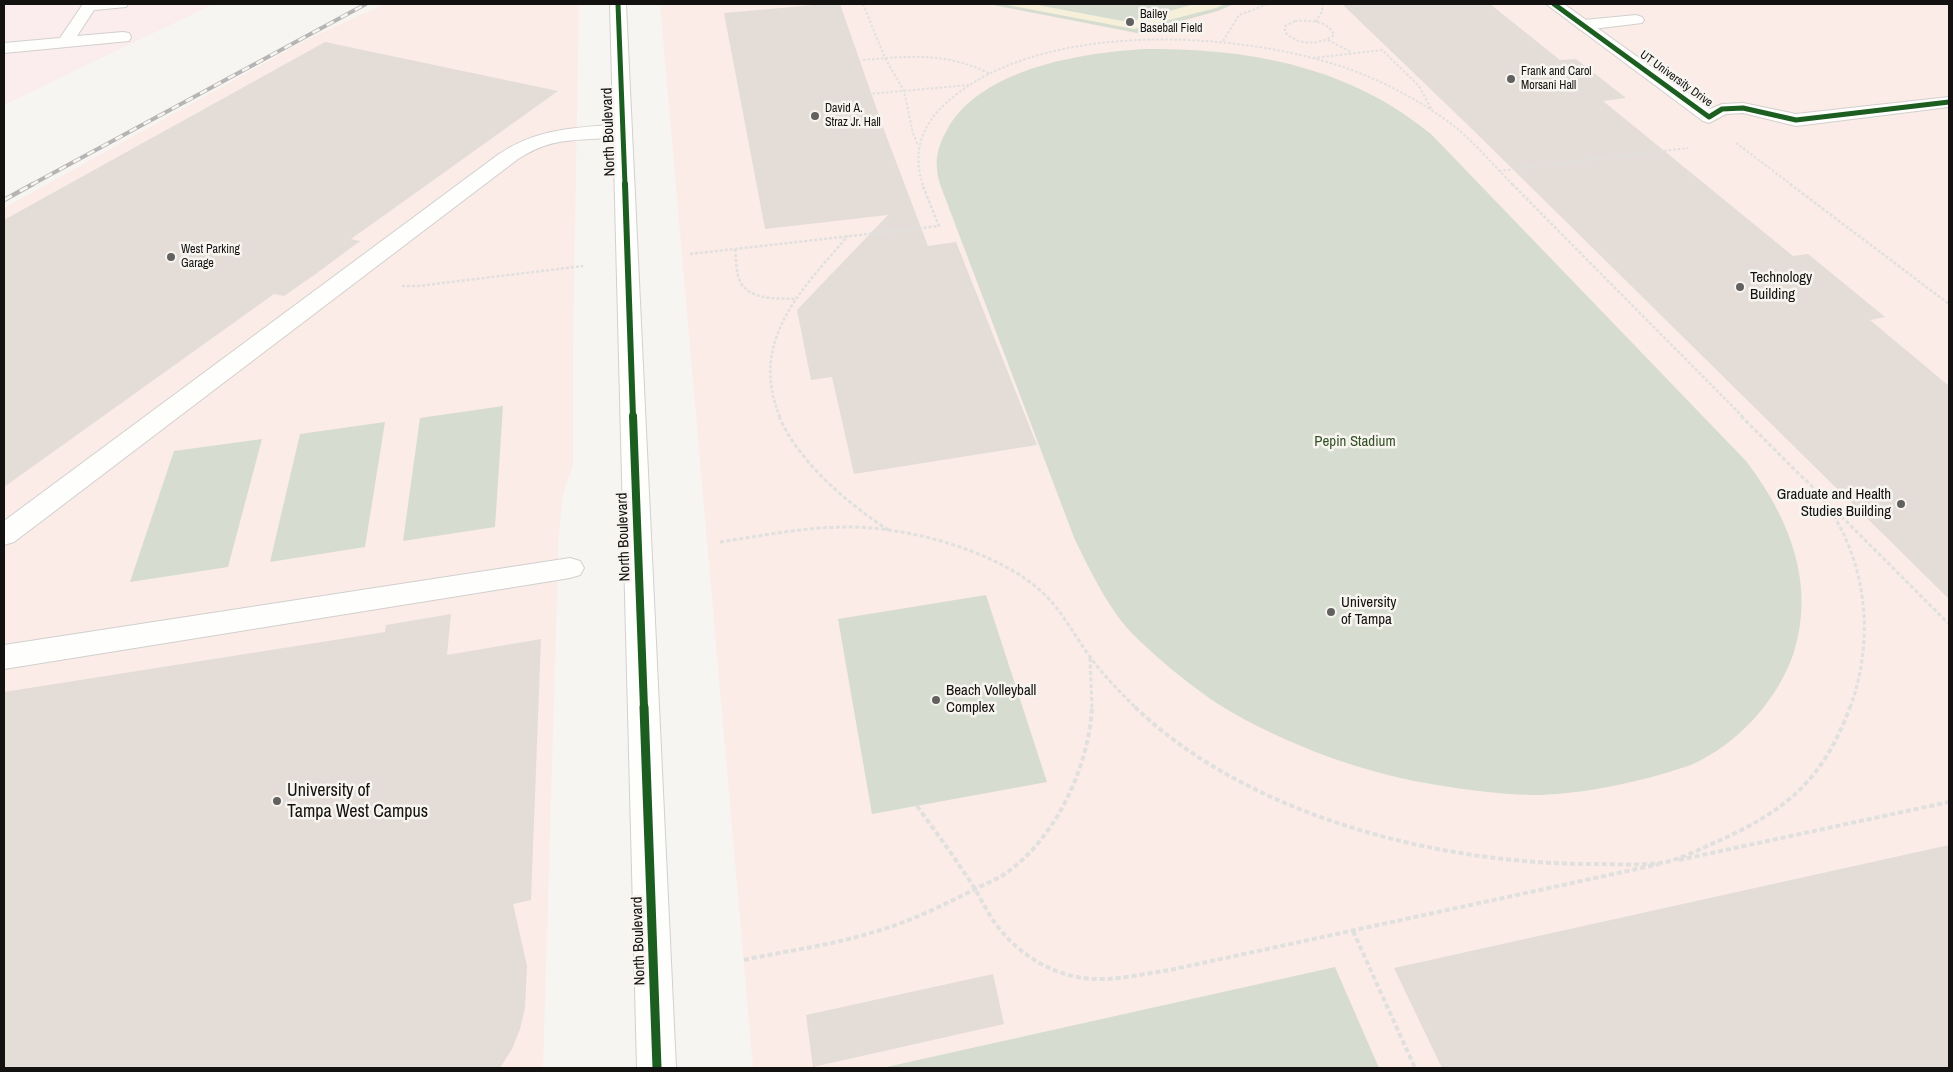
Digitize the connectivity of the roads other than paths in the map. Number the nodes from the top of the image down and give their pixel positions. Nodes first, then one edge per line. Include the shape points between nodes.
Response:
1 (120, 4) edge
2 (618, 4) edge
3 (1554, 4) edge
4 (1636, 20) dead end
5 (1584, 25) junction
6 (123, 37) dead end
7 (65, 42) junction
8 (4, 48) edge
9 (1949, 102) edge
10 (623, 130) junction
11 (4, 535) edge
12 (570, 568) dead end
13 (4, 657) edge
14 (658, 1068) edge

1 - 7 street via 89,6
2 - 10 street, North Boulevard
3 - 5 street, UT University Drive
4 - 5 street
5 - 9 street, UT University Drive via 1709,117 1722,109 1742,108 1796,120
6 - 7 street
7 - 8 street
10 - 11 street via 556,137 526,146
10 - 14 street, North Boulevard
12 - 13 street

